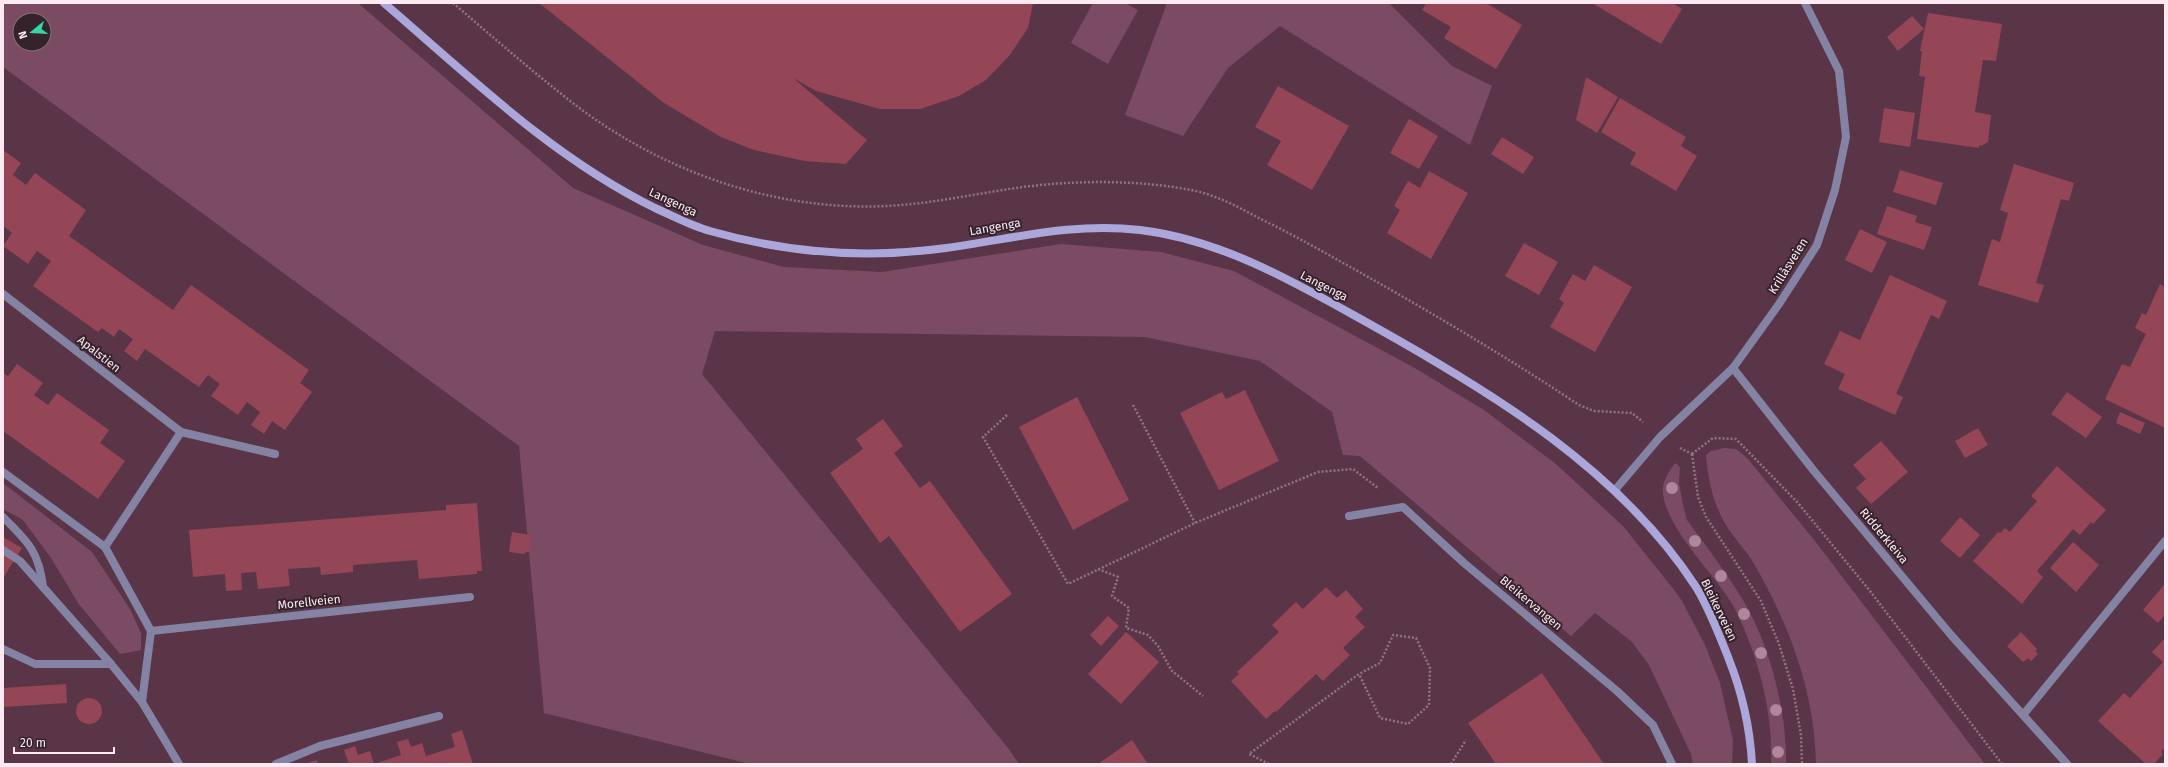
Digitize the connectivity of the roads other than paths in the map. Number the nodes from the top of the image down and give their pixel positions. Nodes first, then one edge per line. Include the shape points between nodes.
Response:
1 (384, 3) edge
2 (1805, 3) edge
3 (3, 294) edge
4 (1733, 368) junction
5 (181, 432) junction
6 (275, 454) dead end
7 (3, 472) edge
8 (1615, 490) junction
9 (1349, 516) dead end
10 (3, 517) edge
11 (2165, 541) edge
12 (105, 547) junction
13 (3, 550) edge
14 (43, 586) junction
15 (470, 597) dead end
16 (151, 631) junction
17 (3, 649) edge
18 (111, 664) junction
19 (142, 702) junction
20 (2023, 715) junction
21 (439, 716) dead end
22 (179, 764) edge
23 (276, 764) edge
24 (1672, 764) edge
25 (1752, 764) edge
26 (2067, 764) edge

1 - 8 main road, Langenga via 514,115 587,169 626,194 703,229 748,241 808,252 870,254 945,248 1029,233 1084,228 1138,230 1186,238 1245,260 1332,303 1429,357 1524,418
2 - 4 street, Krillåsveien via 1839,71 1846,137 1835,190 1816,245 1779,304
3 - 5 street, Apalstien
4 - 8 street, Krillåsveien via 1660,437
4 - 20 street, Ridderkleiva via 1839,501 1951,635
5 - 6 street, Apalstien
5 - 12 street
7 - 12 street
8 - 25 main road, Bleikerveien via 1698,589 1739,686 1751,733
9 - 24 street, Bleikervangen via 1402,507 1653,725
10 - 14 street via 30,545 40,566
11 - 20 street
12 - 16 street
13 - 14 street via 20,561
14 - 18 street
15 - 16 street, Morellveien
16 - 19 street
17 - 18 street via 35,664
18 - 19 street
19 - 22 street
20 - 26 street, Ridderkleiva
21 - 23 street via 320,746

